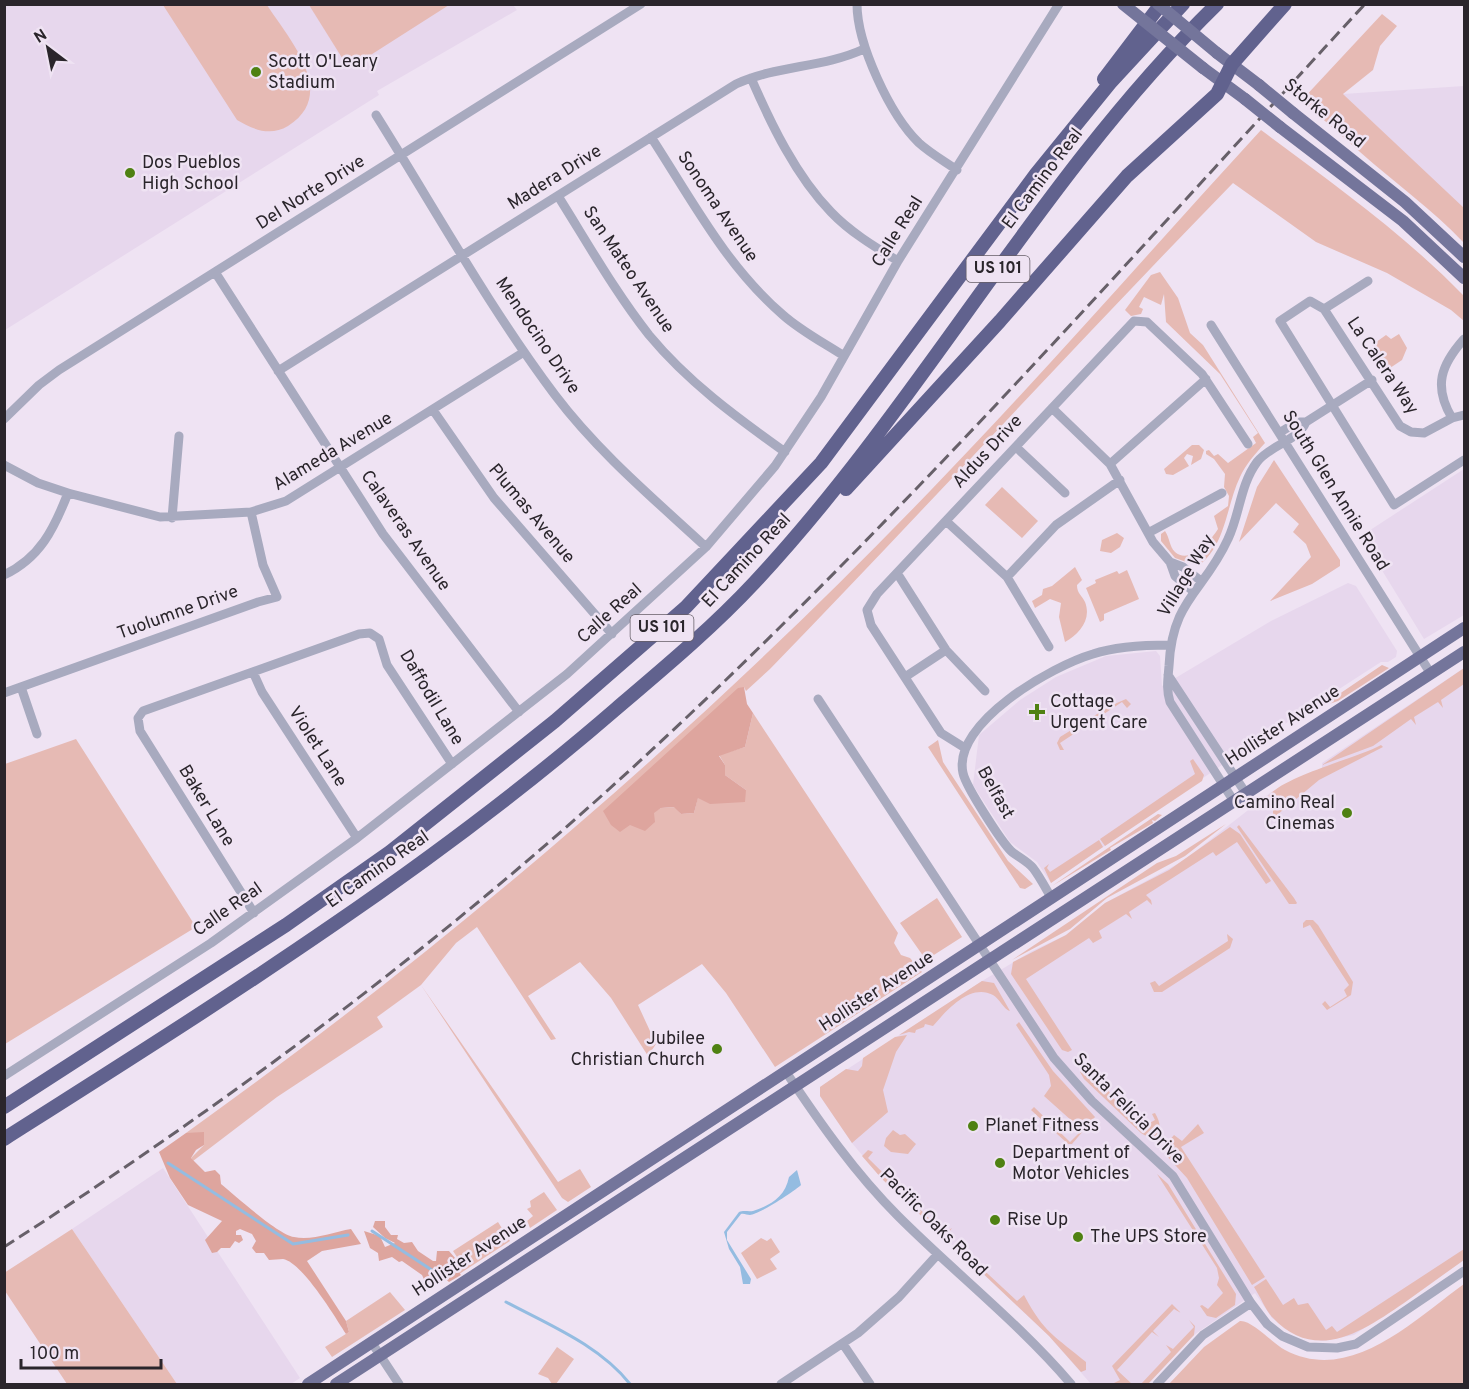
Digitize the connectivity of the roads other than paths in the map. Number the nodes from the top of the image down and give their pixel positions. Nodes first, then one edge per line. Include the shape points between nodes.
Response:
1 (641, 4) edge
2 (857, 4) edge
3 (1059, 4) edge
4 (1123, 4) edge
5 (1159, 4) edge
6 (1183, 4) edge
7 (1217, 4) edge
8 (1285, 4) edge
9 (864, 49) junction
10 (1232, 64) junction
11 (751, 78) junction
12 (1224, 83) junction
13 (376, 115) dead end
14 (651, 137) junction
15 (401, 155) junction
16 (957, 170) junction
17 (1036, 174) junction
18 (558, 196) junction
19 (463, 255) junction
20 (1464, 257) edge
21 (898, 261) junction
22 (215, 272) junction
23 (1464, 278) edge
24 (1368, 281) dead end
25 (1324, 309) junction
26 (1211, 326) dead end
27 (1464, 339) edge
28 (524, 352) junction
29 (844, 356) junction
30 (278, 371) junction
31 (1206, 379) junction
32 (1372, 380) junction
33 (1331, 406) junction
34 (1052, 408) junction
35 (433, 410) junction
36 (1464, 415) edge
37 (1452, 418) junction
38 (4, 419) edge
39 (179, 436) dead end
40 (1282, 437) junction
41 (1248, 444) dead end
42 (1016, 447) junction
43 (785, 452) junction
44 (1464, 460) edge
45 (1110, 464) junction
46 (4, 465) edge
47 (340, 467) junction
48 (1120, 480) junction
49 (1222, 492) dead end
50 (1065, 493) dead end
51 (68, 494) junction
52 (250, 512) junction
53 (172, 518) junction
54 (946, 521) junction
55 (1148, 533) junction
56 (790, 543) junction
57 (706, 547) junction
58 (1170, 562) junction
59 (897, 573) junction
60 (4, 575) edge
61 (1007, 577) junction
62 (1201, 581) junction
63 (1193, 591) junction
64 (867, 610) joint
65 (1464, 628) edge
66 (612, 634) junction
67 (1170, 645) junction
68 (1049, 648) dead end
69 (946, 651) junction
70 (1464, 652) edge
71 (1420, 657) junction
72 (254, 672) junction
73 (1431, 674) junction
74 (1168, 675) junction
75 (905, 677) junction
76 (21, 687) junction
77 (985, 691) dead end
78 (4, 693) edge
79 (818, 699) dead end
80 (519, 712) junction
81 (37, 734) dead end
82 (965, 748) junction
83 (452, 764) junction
84 (1236, 779) junction
85 (1224, 787) junction
86 (1247, 795) junction
87 (1234, 803) junction
88 (357, 838) junction
89 (1052, 899) junction
90 (254, 913) junction
91 (981, 946) junction
92 (991, 961) junction
93 (786, 1072) junction
94 (4, 1076) edge
95 (796, 1088) junction
96 (4, 1107) edge
97 (4, 1139) edge
98 (938, 1254) junction
99 (1464, 1271) edge
100 (1251, 1303) junction
101 (372, 1343) junction
102 (843, 1344) junction
103 (380, 1356) junction
104 (308, 1384) edge
105 (336, 1384) edge
106 (399, 1384) edge
107 (781, 1384) edge
108 (870, 1384) edge
109 (1071, 1384) edge
110 (1157, 1384) edge

1 - 15 street, Del Norte Drive
2 - 9 street
3 - 16 street, Calle Real
4 - 12 main road, Storke Road, bridge
5 - 10 main road, Storke Road, bridge
5 - 17 highway
6 - 17 highway, El Camino Real / US 101 via 1110,83
7 - 56 highway, El Camino Real / US 101 via 1132,95 1067,174 945,346
8 - 10 highway
9 - 11 street, Madera Drive via 836,61 777,69
9 - 16 street via 909,133
10 - 12 highway
10 - 20 main road, Storke Road, bridge via 1405,202
11 - 14 street, Madera Drive
11 - 21 street via 816,195 850,230
12 - 23 main road, Storke Road, bridge via 1402,221
12 - 56 highway via 1126,176 849,486
13 - 15 street, Mendocino Drive
14 - 18 street, Madera Drive
14 - 29 street, Sonoma Avenue via 721,248 752,286 784,317
15 - 19 street, Mendocino Drive
15 - 22 street, Del Norte Drive
16 - 21 street, Calle Real
17 - 96 highway, El Camino Real / US 101 via 821,462 686,607 555,721 390,852 276,932
18 - 19 street, Madera Drive
18 - 43 street, San Mateo Avenue via 634,314 667,355 708,395
19 - 28 street, Mendocino Drive
19 - 30 street, Madera Drive
21 - 29 street, Calle Real
22 - 30 street, Calaveras Avenue
22 - 38 street, Del Norte Drive via 59,370
24 - 25 street
25 - 32 street, La Calera Way
25 - 33 street, La Calera Way via 1312,302 1279,322
26 - 40 street, South Glen Annie Road
27 - 37 street via 1443,370 1444,401
28 - 35 street, Alameda Avenue
28 - 57 street, Mendocino Drive via 584,429
29 - 43 street, Calle Real
30 - 47 street, Calaveras Avenue
31 - 34 street, Aldus Drive via 1147,322 1137,321
31 - 41 street
31 - 45 street
32 - 33 street, Village Way
32 - 37 street, La Calera Way via 1405,429 1424,433
33 - 40 street, Village Way via 1306,422 1302,430
33 - 44 street via 1394,505
34 - 42 street, Aldus Drive
34 - 45 street
35 - 47 street, Alameda Avenue
35 - 66 street, Plumas Avenue via 494,498
36 - 37 street, La Calera Way
39 - 53 street
40 - 62 street, Village Way via 1248,478 1229,538
40 - 71 street, South Glen Annie Road
42 - 50 street
42 - 54 street, Aldus Drive
43 - 57 street, Calle Real
45 - 48 street
46 - 51 street, Alameda Avenue
47 - 52 street, Alameda Avenue via 282,504
47 - 80 street, Calaveras Avenue via 383,534
48 - 55 street
48 - 61 street via 1056,525
49 - 55 street
51 - 53 street, Alameda Avenue via 144,515
51 - 60 street via 39,551
52 - 53 street, Alameda Avenue
52 - 76 street, Tuolumne Drive via 262,565 277,597
54 - 59 street, Aldus Drive
54 - 61 street
55 - 58 street
56 - 97 highway, El Camino Real / US 101 via 707,631 518,791 409,873
57 - 66 street, Calle Real
58 - 62 street
58 - 63 street via 1175,576
59 - 64 street, Aldus Drive
59 - 69 street
61 - 68 street
62 - 63 street, Village Way
63 - 67 street, Village Way via 1177,618
64 - 75 street, Belfast via 871,625
65 - 71 main road, Hollister Avenue
66 - 80 street, Calle Real
67 - 74 street, Village Way
67 - 82 street via 1116,648 1067,665 999,708 973,733
69 - 75 street
69 - 77 street
70 - 73 main road, Hollister Avenue
71 - 73 street, South Glen Annie Road
71 - 84 main road, Hollister Avenue
72 - 83 street, Daffodil Lane via 359,634 375,635 382,644 387,665
72 - 88 street, Violet Lane via 268,702
72 - 90 street, Baker Lane via 148,708 139,714 137,723
73 - 86 main road, Hollister Avenue
74 - 84 street
74 - 85 street, Village Way via 1166,689 1173,708
75 - 82 street, Belfast via 942,736
76 - 78 street, Tuolumne Drive
76 - 81 street
79 - 91 street, Santa Felicia Drive
80 - 83 street, Calle Real
82 - 89 street, Belfast via 963,770 969,788 1010,850 1031,866
83 - 88 street, Calle Real
84 - 85 main road, Hollister Avenue
84 - 86 street
85 - 87 street, Village Way
85 - 89 main road, Hollister Avenue
86 - 87 main road, Hollister Avenue
87 - 92 main road, Hollister Avenue
88 - 90 street, Calle Real
89 - 91 main road, Hollister Avenue
90 - 94 street, Calle Real
91 - 92 street, Santa Felicia Drive
91 - 93 main road, Hollister Avenue
92 - 95 main road, Hollister Avenue
92 - 100 street, Santa Felicia Drive via 1063,1069 1173,1176
93 - 95 street, Pacific Oaks Road
93 - 101 main road, Hollister Avenue
95 - 98 street, Pacific Oaks Road via 846,1158
95 - 103 main road, Hollister Avenue
98 - 102 street via 889,1307
98 - 109 street, Pacific Oaks Road via 1039,1348
99 - 100 street, Santa Felicia Drive via 1365,1340 1337,1348 1308,1347 1291,1341 1267,1324
100 - 110 street via 1203,1335
101 - 103 street
101 - 104 main road, Hollister Avenue
102 - 107 street
102 - 108 street
103 - 105 main road, Hollister Avenue
103 - 106 street

